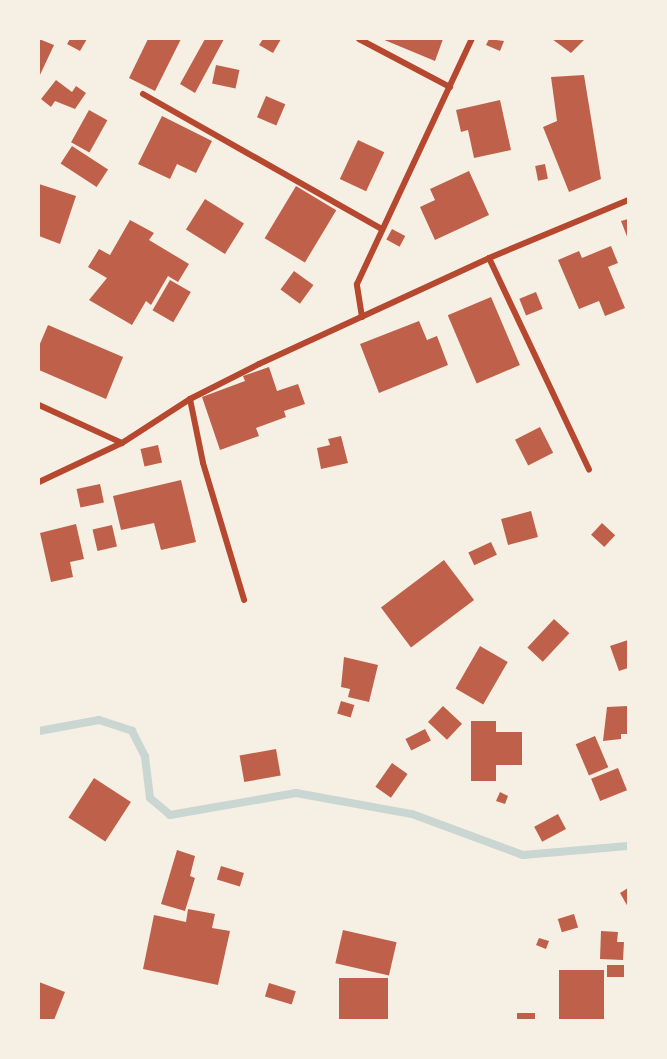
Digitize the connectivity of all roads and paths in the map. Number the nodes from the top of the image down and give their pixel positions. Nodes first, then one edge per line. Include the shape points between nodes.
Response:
1 (359, 39) edge
2 (472, 39) edge
3 (450, 87) junction
4 (143, 93) dead end
5 (628, 201) edge
6 (380, 228) junction
7 (489, 258) junction
8 (362, 317) junction
9 (190, 399) junction
10 (39, 405) edge
11 (122, 443) junction
12 (589, 470) dead end
13 (39, 482) edge
14 (244, 600) dead end

1 - 3 street
2 - 3 street
3 - 6 street
4 - 6 street
5 - 7 street
6 - 8 street via 357,284
7 - 8 street
7 - 12 street
8 - 9 street
9 - 11 street
9 - 14 street via 203,462
10 - 11 street
11 - 13 street

